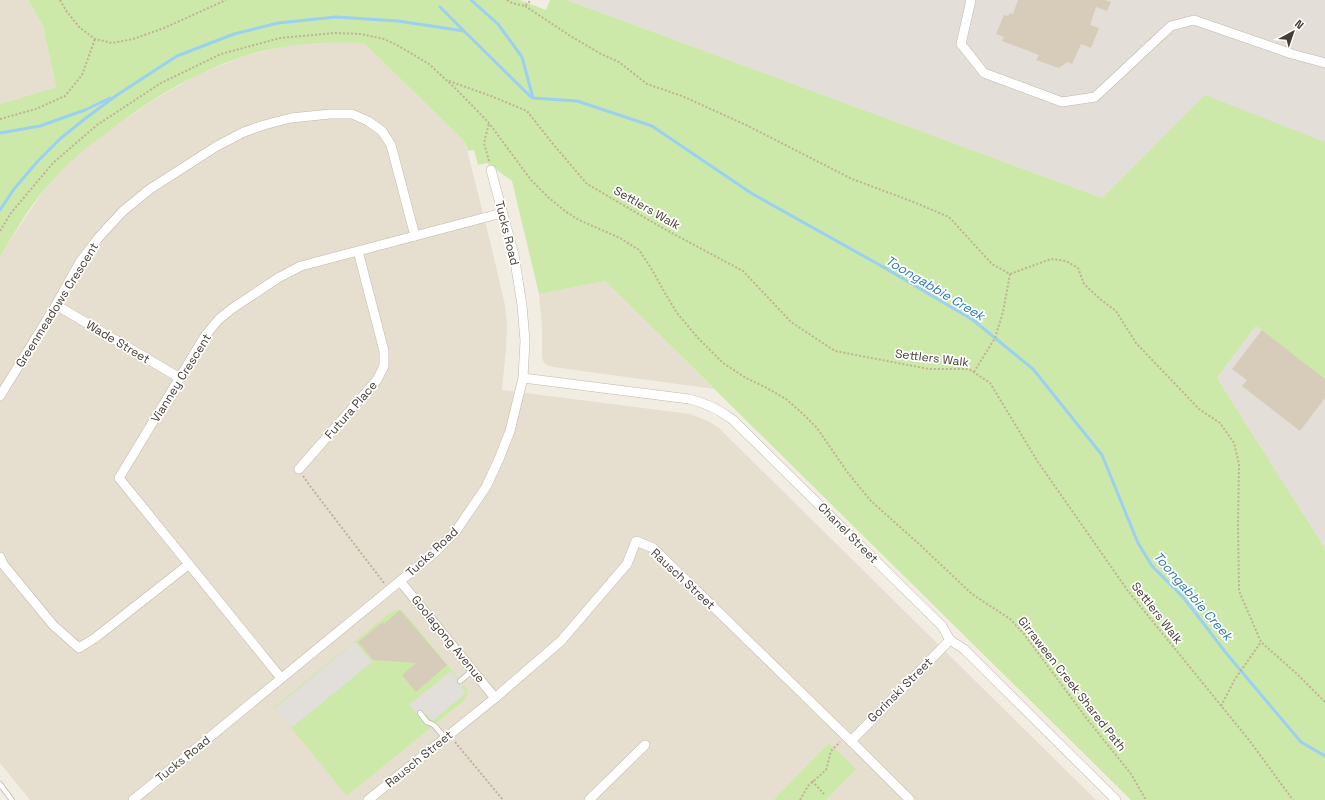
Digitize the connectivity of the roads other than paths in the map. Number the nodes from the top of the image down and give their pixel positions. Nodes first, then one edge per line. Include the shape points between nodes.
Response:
1 (971, 0) edge
2 (1325, 63) edge
3 (491, 170) road end
4 (502, 213) junction
5 (414, 236) junction
6 (358, 251) junction
7 (56, 305) junction
8 (180, 378) junction
9 (523, 378) junction
10 (0, 396) edge
11 (299, 469) road end
12 (0, 557) edge
13 (188, 565) junction
14 (400, 581) junction
15 (950, 640) junction
16 (473, 670) junction
17 (281, 678) junction
18 (460, 681) dead end
19 (495, 698) junction
20 (420, 713) dead end
21 (447, 736) junction
22 (848, 738) junction
23 (645, 745) dead end
24 (0, 784) edge
25 (12, 800) edge
26 (132, 800) edge
27 (368, 800) edge
28 (589, 800) edge
29 (910, 800) edge
30 (1116, 800) edge

1 - 2 street via 961,44 984,73 1062,102 1095,97 1171,26 1194,20
3 - 4 street, Tucks Road
4 - 5 street, Vianney Crescent
4 - 9 street, Tucks Road via 514,255 522,305 525,341
5 - 6 street, Vianney Crescent
5 - 7 street, Greenmeadows Crescent via 391,145 382,131 352,114 291,118 244,132 150,189 123,211 99,237 80,262
6 - 8 street, Vianney Crescent via 301,266 233,308 219,319 205,336
6 - 11 street, Futura Place via 384,351 384,366 378,380
7 - 8 street, Wade Street
7 - 10 street, Greenmeadows Crescent
8 - 13 street, Vianney Crescent via 119,478
9 - 14 street, Tucks Road via 510,431 486,487 456,531
9 - 15 street, Chanel Street via 689,399 721,411 942,626
12 - 13 street via 53,625 79,648
13 - 17 street, Vianney Crescent
14 - 16 street, Goolagong Avenue
14 - 17 street, Tucks Road
15 - 22 street, Gorinski Street
15 - 30 street, Chanel Street via 964,650
16 - 18 lane
16 - 19 street, Goolagong Avenue
17 - 26 street, Tucks Road
19 - 21 street, Rausch Street
19 - 22 street, Rausch Street via 561,641 627,564 636,541 653,548
20 - 21 lane via 427,722
21 - 27 street, Rausch Street
22 - 29 street, Rausch Street
23 - 28 street
24 - 25 lane

